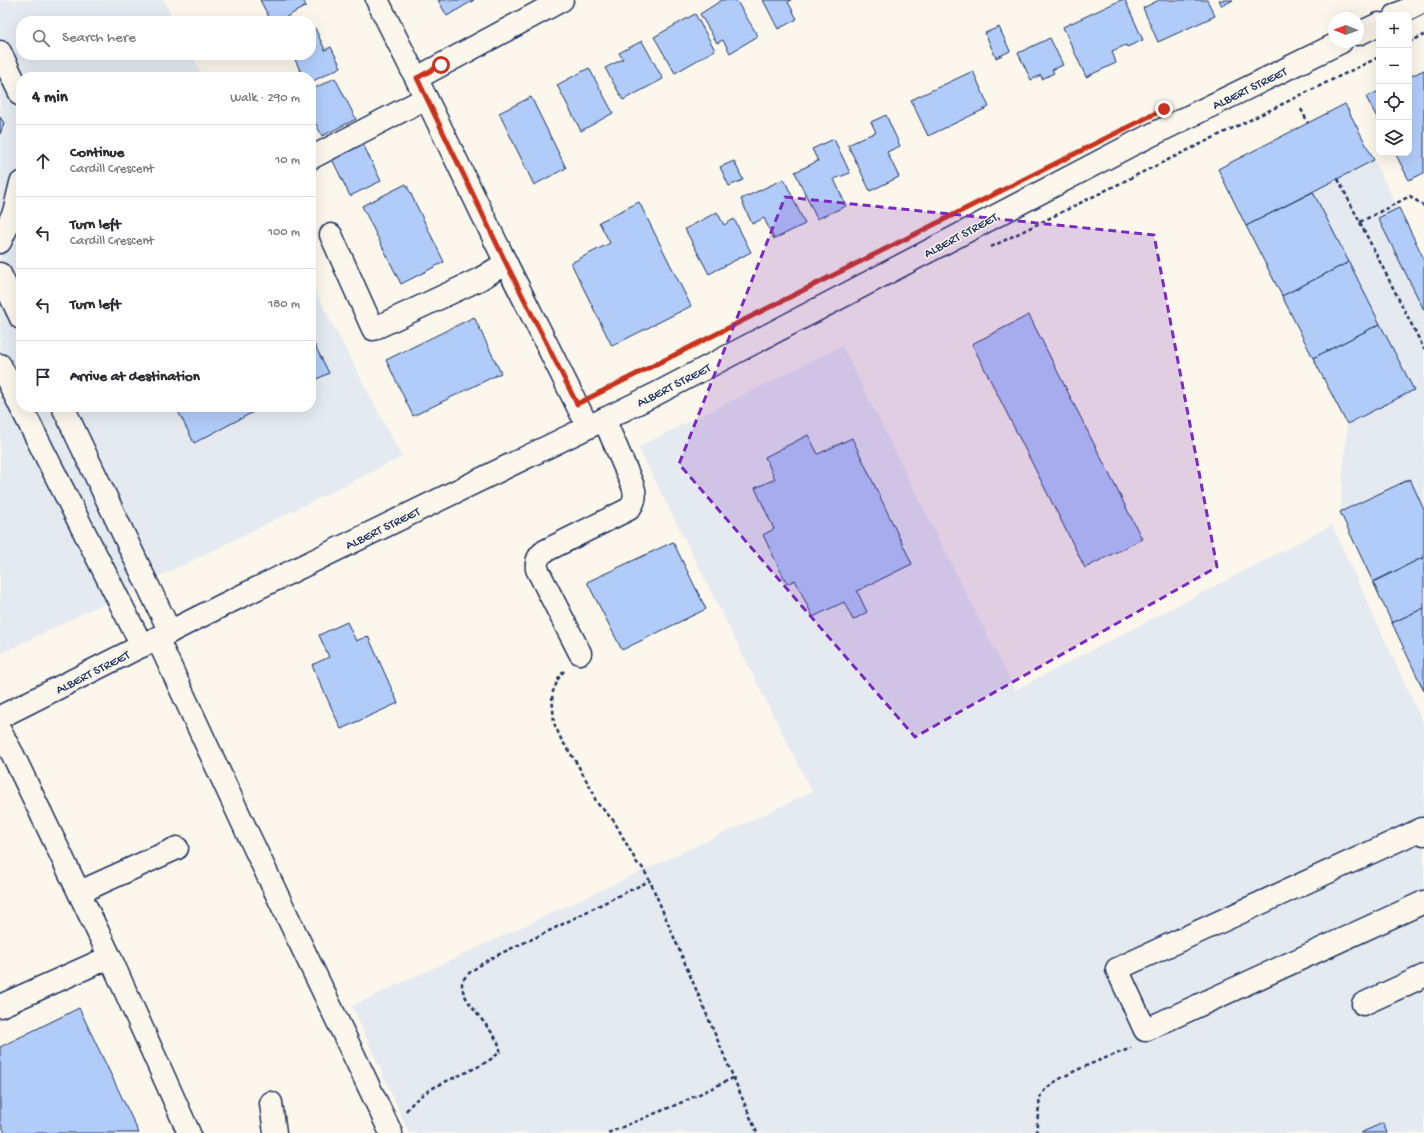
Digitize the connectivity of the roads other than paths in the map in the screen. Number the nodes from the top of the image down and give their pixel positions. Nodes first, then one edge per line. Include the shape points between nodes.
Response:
1 (377, 0) edge
2 (562, 0) edge
3 (1424, 1) edge
4 (1402, 12) edge
5 (1376, 25) edge
6 (1364, 31) edge
7 (1329, 48) edge
8 (0, 52) edge
9 (417, 78) junction
10 (16, 85) edge
11 (426, 98) junction
12 (316, 155) edge
13 (16, 216) edge
14 (331, 235) dead end
15 (0, 242) edge
16 (506, 263) junction
17 (0, 274) edge
18 (16, 308) edge
19 (0, 365) edge
20 (16, 397) edge
21 (24, 412) edge
22 (65, 412) edge
23 (596, 423) junction
24 (156, 638) junction
25 (580, 653) road end
26 (0, 717) edge
27 (0, 731) edge
28 (1424, 834) edge
29 (177, 848) dead end
30 (80, 892) junction
31 (1424, 902) edge
32 (110, 957) junction
33 (1424, 976) edge
34 (1363, 1004) dead end
35 (0, 1006) edge
36 (271, 1103) dead end
37 (390, 1132) edge
38 (189, 1133) edge
39 (275, 1133) edge

1 - 9 street
2 - 9 street
3 - 4 street
5 - 6 street
7 - 23 street, ALBERT STREET via 1133,144
8 - 10 street
9 - 11 street
11 - 12 street
11 - 16 street
13 - 15 street
14 - 16 street via 373,329 480,279
16 - 23 street via 577,404
17 - 18 street
19 - 20 street
21 - 24 street
22 - 24 street
23 - 24 street, ALBERT STREET
23 - 25 street via 633,486 633,504 629,509 545,551 536,564
24 - 26 street, ALBERT STREET
24 - 37 street
27 - 30 street
28 - 31 street via 1422,830 1118,969 1145,1030
29 - 30 street
30 - 32 street
32 - 35 street
32 - 38 street
33 - 34 street
36 - 39 street

